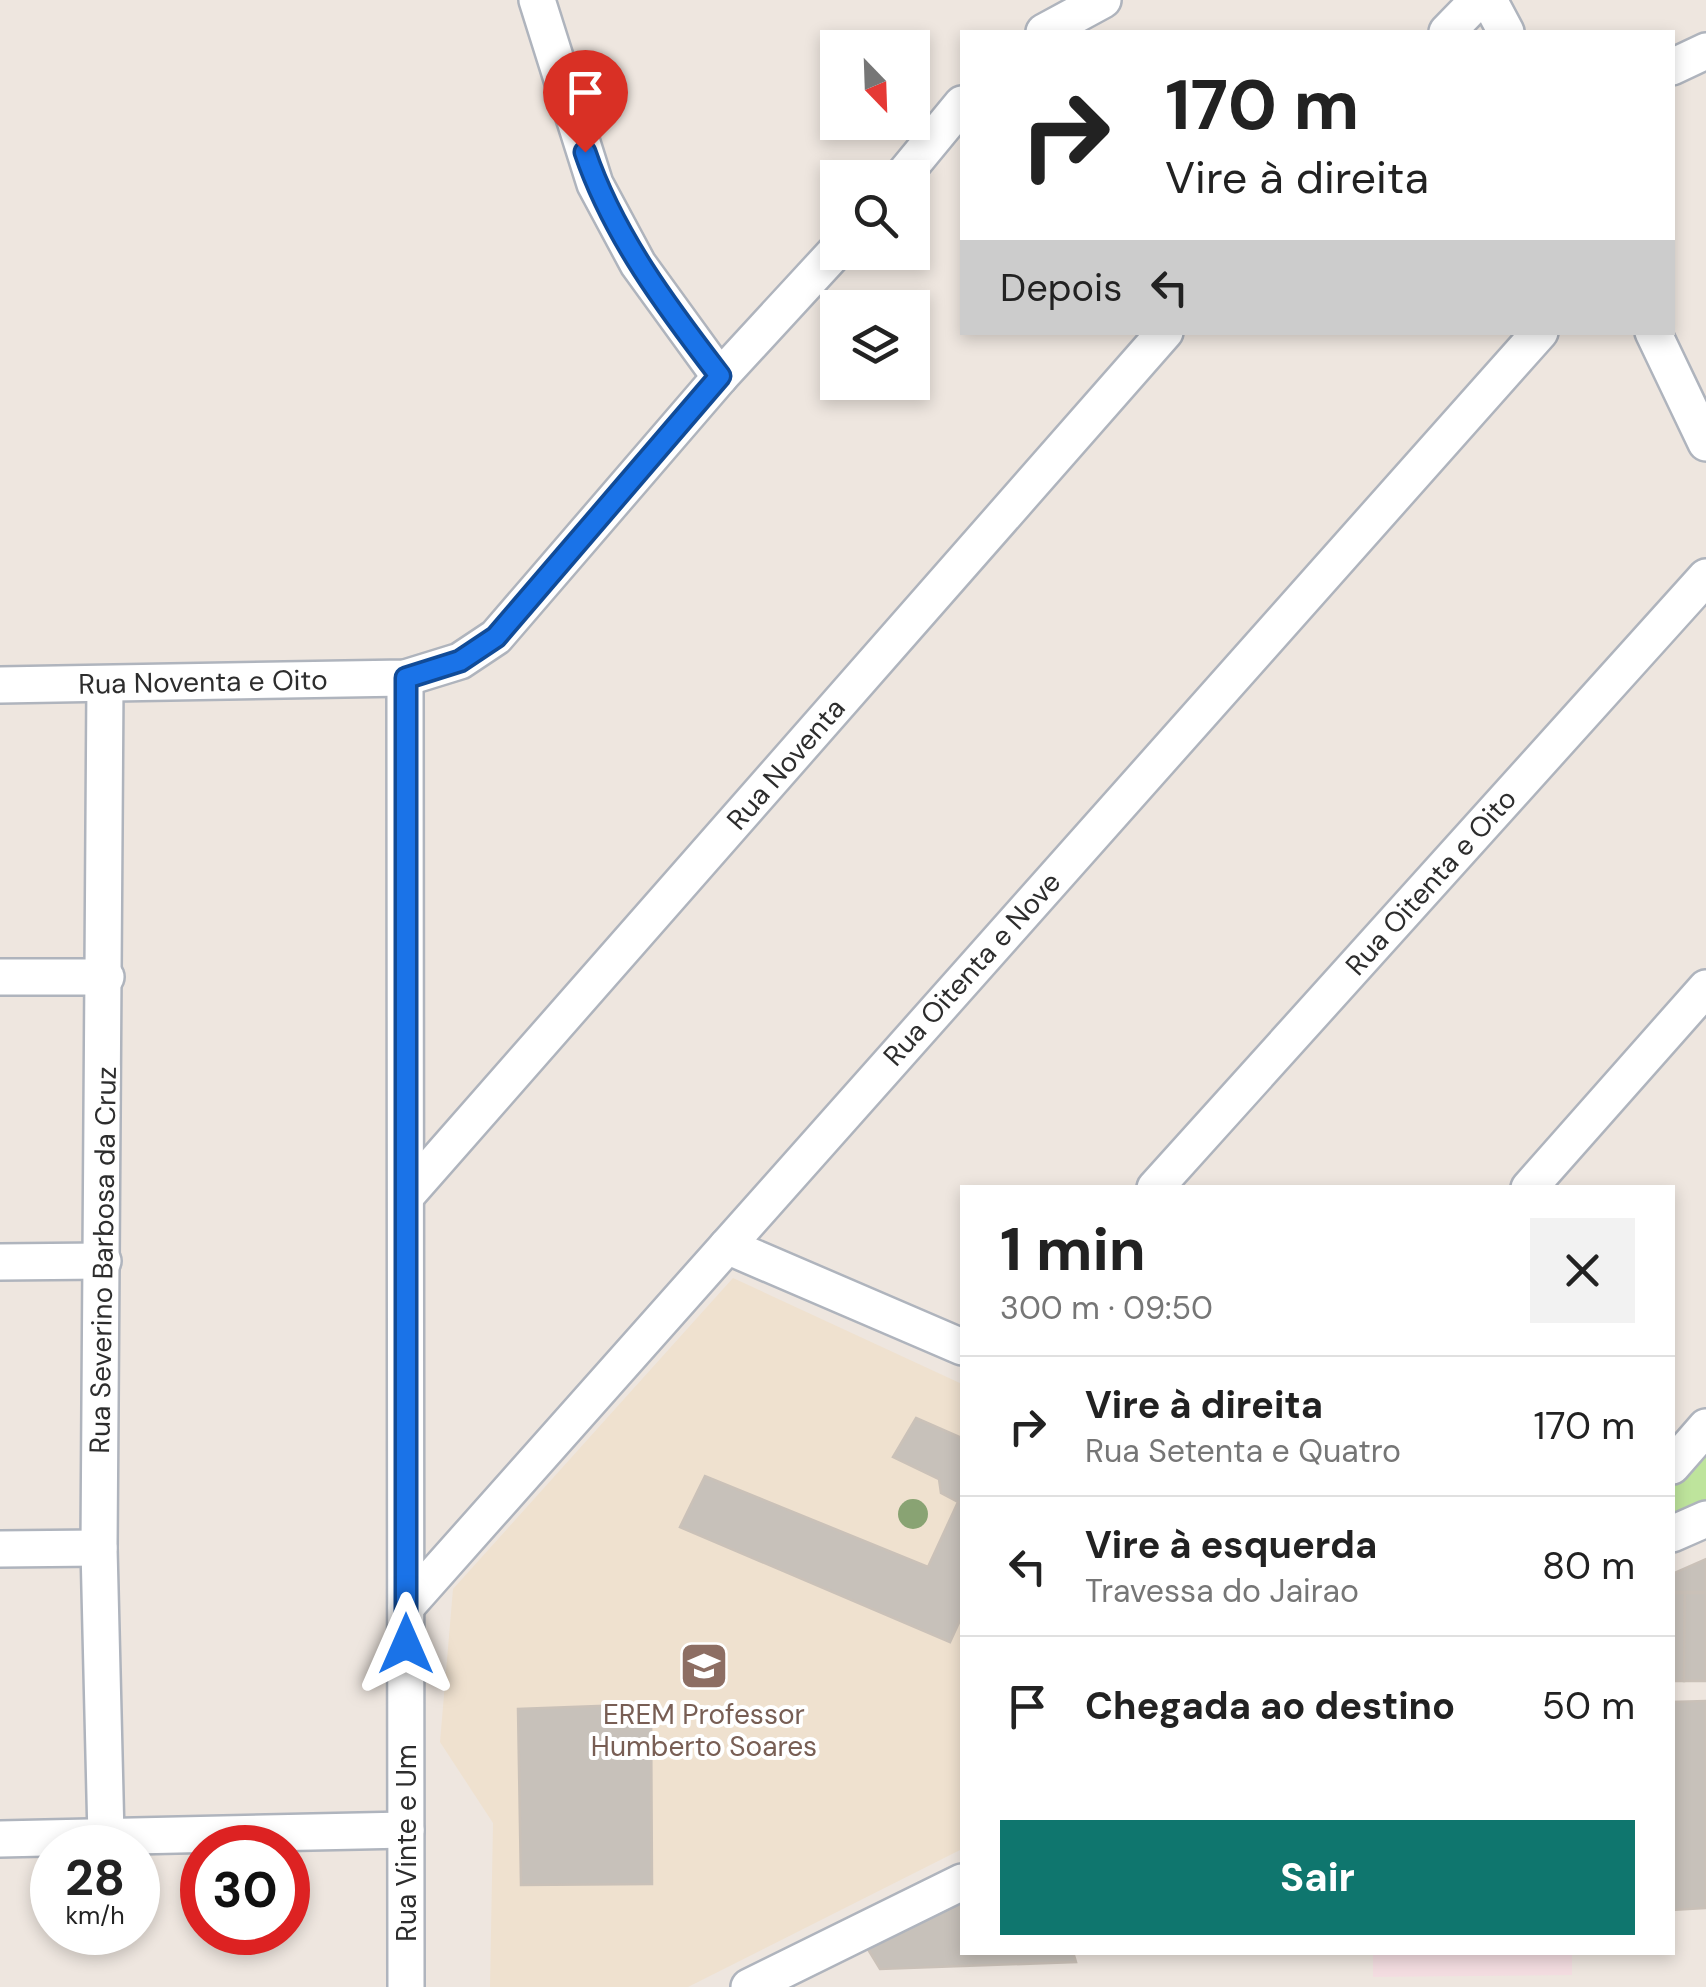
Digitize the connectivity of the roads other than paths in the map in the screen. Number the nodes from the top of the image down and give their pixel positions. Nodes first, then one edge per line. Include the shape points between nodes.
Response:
1 (536, 0) edge
2 (1103, 0) edge
3 (1478, 0) edge
4 (1489, 0) edge
5 (1048, 30) edge
6 (1449, 30) edge
7 (1505, 30) edge
8 (1706, 50) edge
9 (1675, 66) edge
10 (960, 106) edge
11 (916, 160) edge
12 (820, 268) edge
13 (1162, 335) edge
14 (1537, 335) edge
15 (1655, 335) edge
16 (720, 376) junction
17 (1693, 381) edge
18 (1706, 444) edge
19 (1706, 576) edge
20 (406, 678) junction
21 (105, 684) junction
22 (0, 685) edge
23 (106, 977) junction
24 (0, 978) edge
25 (1706, 988) edge
26 (1158, 1185) edge
27 (1532, 1185) edge
28 (406, 1196) junction
29 (726, 1246) junction
30 (103, 1261) junction
31 (0, 1262) edge
32 (960, 1345) edge
33 (1706, 1427) edge
34 (1675, 1463) edge
35 (1706, 1519) edge
36 (1675, 1533) edge
37 (99, 1548) junction
38 (0, 1549) edge
39 (406, 1607) junction
40 (106, 1825) edge
41 (406, 1830) junction
42 (160, 1836) edge
43 (0, 1838) edge
44 (30, 1838) edge
45 (960, 1883) edge
46 (406, 1987) edge
47 (749, 1987) edge

1 - 16 street via 596,184 638,264
2 - 5 street
3 - 6 street
4 - 7 street
8 - 9 street
10 - 11 street
12 - 16 street, Rua Noventa e Oito
13 - 28 street, Rua Noventa
14 - 29 street, Rua Oitenta e Nove
15 - 17 street
16 - 20 street, Rua Noventa e Oito via 496,637 460,661
17 - 18 street
19 - 26 street, Rua Oitenta e Oito
20 - 21 street, Rua Noventa e Oito
20 - 28 street, Rua Vinte e Um
21 - 22 street, Rua Noventa e Oito
21 - 23 street, Rua Severino Barbosa da Cruz
23 - 24 street
23 - 30 street, Rua Severino Barbosa da Cruz
25 - 27 street
28 - 39 street, Rua Vinte e Um
29 - 32 street
29 - 39 street, Rua Oitenta e Nove
30 - 31 street
30 - 37 street, Rua Severino Barbosa da Cruz
33 - 34 street
35 - 36 street
37 - 38 street
37 - 40 street, Rua Severino Barbosa da Cruz
39 - 41 street, Rua Vinte e Um
41 - 42 street
41 - 46 street, Rua Vinte e Um
43 - 44 street
45 - 47 street

